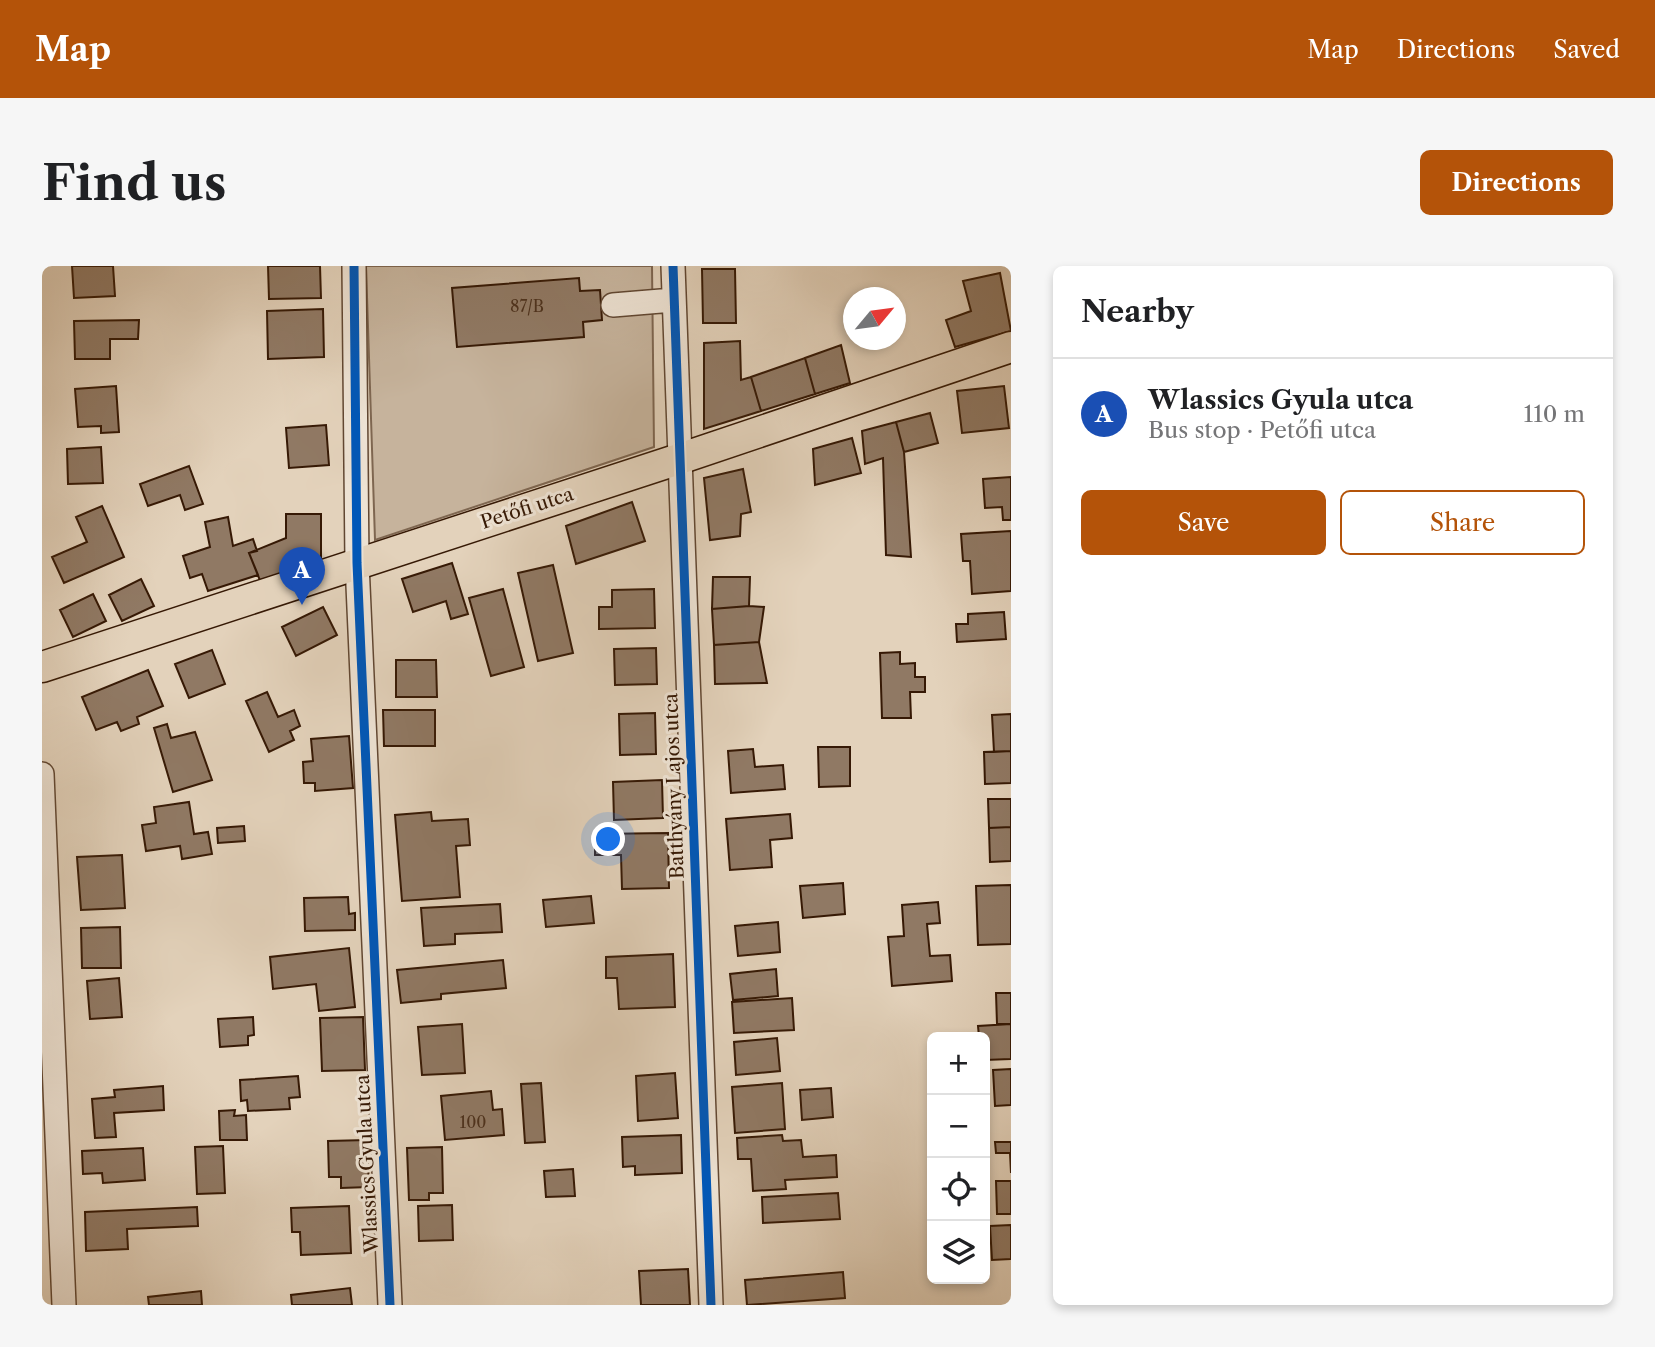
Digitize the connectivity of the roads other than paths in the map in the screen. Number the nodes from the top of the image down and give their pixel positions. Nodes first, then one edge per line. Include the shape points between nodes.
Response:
1 (354, 266) edge
2 (673, 266) edge
3 (673, 300) junction
4 (614, 304) dead end
5 (1011, 347) edge
6 (679, 460) junction
7 (358, 563) junction
8 (42, 667) edge
9 (42, 774) edge
10 (64, 1305) edge
11 (390, 1305) edge
12 (711, 1305) edge

1 - 7 street, Wlassics Gyula utca
2 - 3 street, Batthyány Lajos utca
3 - 4 street
3 - 6 street, Batthyány Lajos utca
5 - 6 main road, Petőfi utca
6 - 7 main road, Petőfi utca
6 - 12 street, Batthyány Lajos utca
7 - 8 main road, Petőfi utca
7 - 11 street, Wlassics Gyula utca
9 - 10 street

